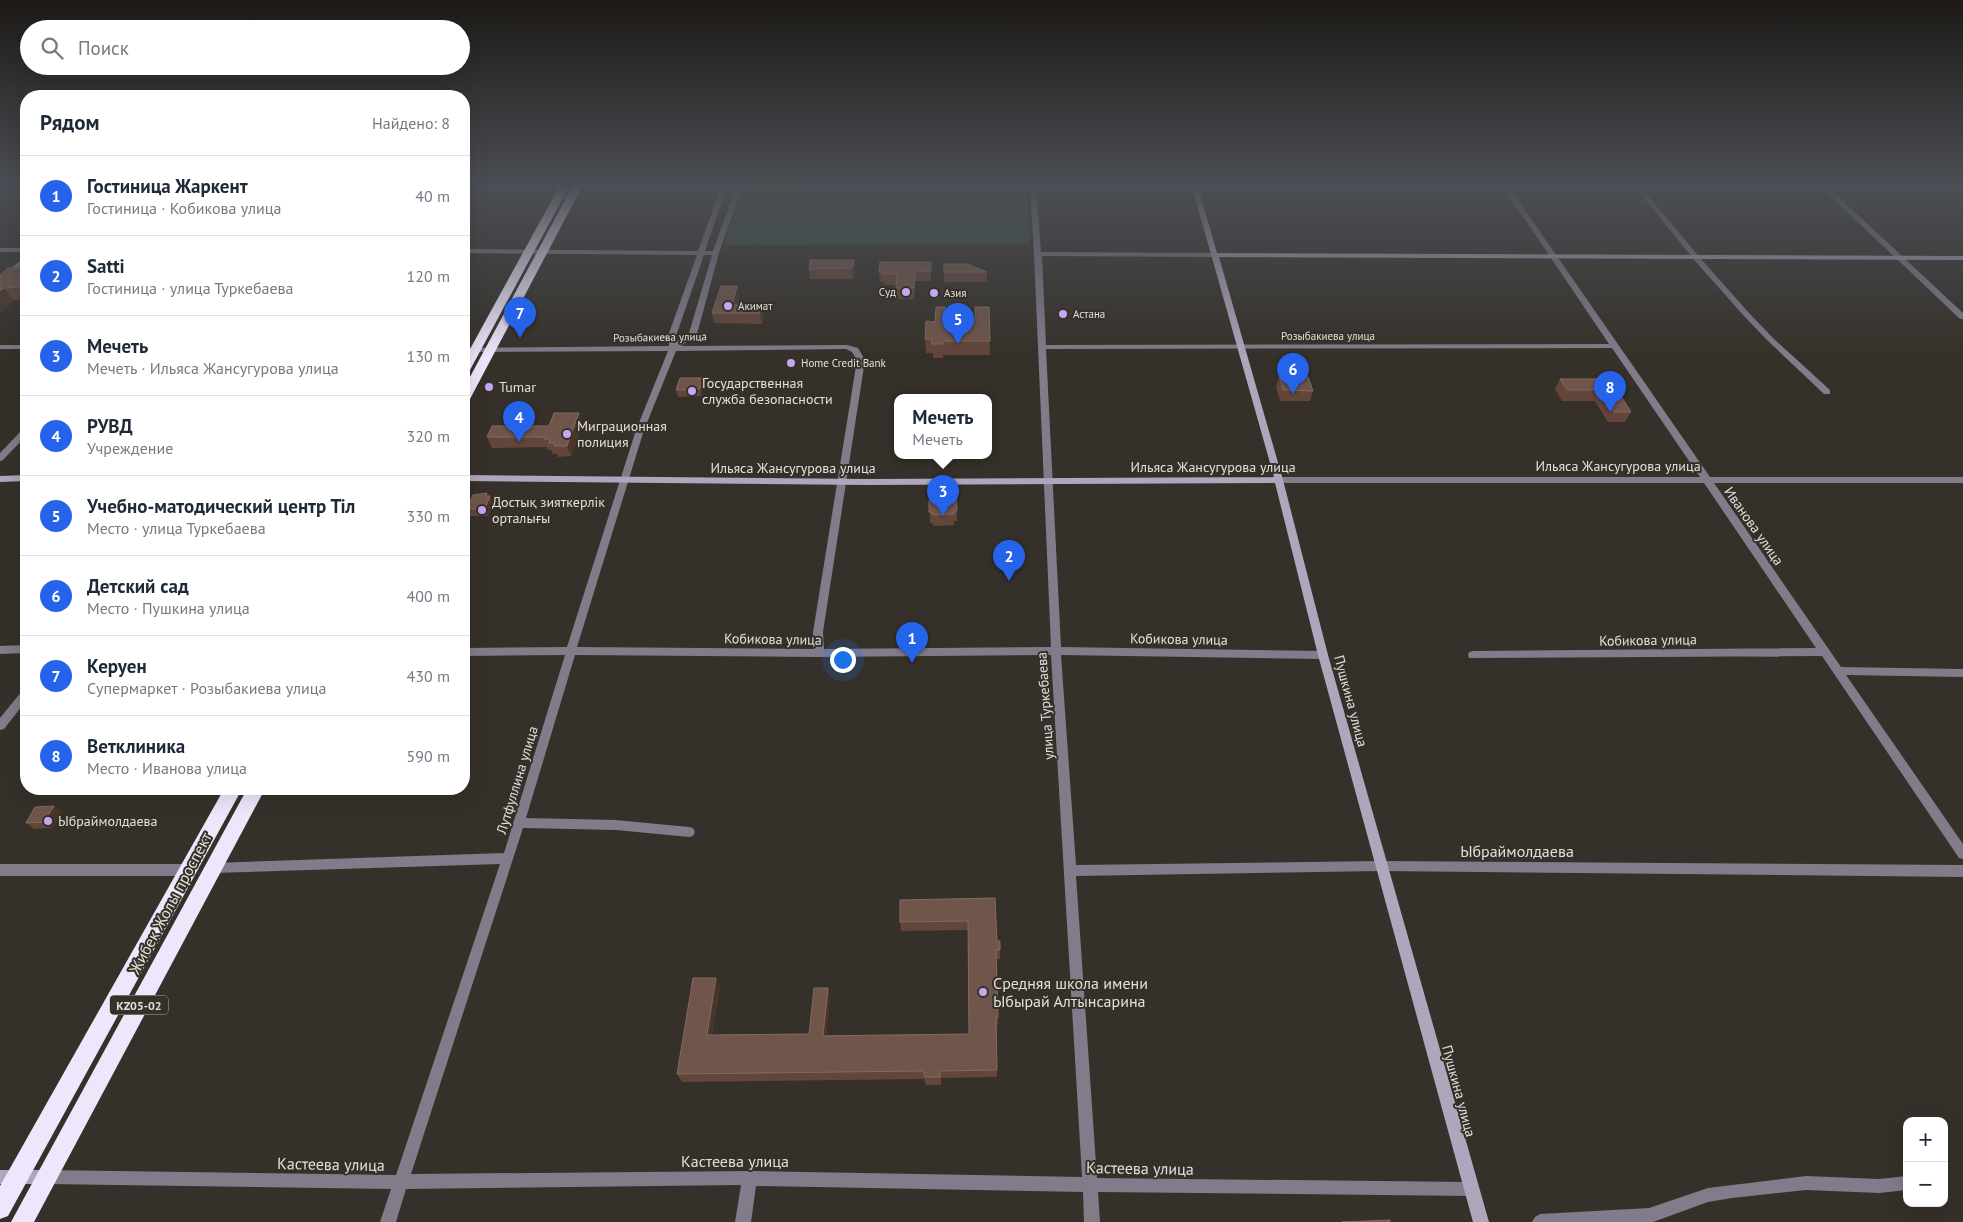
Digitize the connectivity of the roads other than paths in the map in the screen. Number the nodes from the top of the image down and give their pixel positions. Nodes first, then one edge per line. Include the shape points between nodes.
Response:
1 (532, 244) edge
2 (546, 244) edge
3 (704, 244) edge
4 (719, 244) edge
5 (1037, 244) edge
6 (1213, 244) edge
7 (1545, 244) edge
8 (1686, 244) edge
9 (1886, 244) edge
10 (0, 250) edge
11 (20, 250) edge
12 (470, 252) edge
13 (528, 252) junction
14 (542, 252) junction
15 (701, 253) junction
16 (716, 253) junction
17 (1038, 254) junction
18 (1216, 255) junction
19 (1696, 256) junction
20 (1554, 257) junction
21 (1901, 258) junction
22 (1963, 258) edge
23 (20, 263) edge
24 (0, 281) edge
25 (1963, 317) edge
26 (1615, 346) junction
27 (0, 347) edge
28 (20, 347) edge
29 (1042, 347) junction
30 (470, 348) edge
31 (673, 348) junction
32 (1241, 348) junction
33 (470, 350) edge
34 (490, 350) junction
35 (470, 388) edge
36 (1827, 392) dead end
37 (20, 436) edge
38 (0, 458) edge
39 (20, 478) edge
40 (470, 478) edge
41 (0, 479) edge
42 (1278, 480) junction
43 (1705, 480) junction
44 (1963, 480) edge
45 (623, 481) junction
46 (1049, 481) junction
47 (843, 482) junction
48 (0, 650) edge
49 (20, 650) edge
50 (572, 651) junction
51 (1056, 651) junction
52 (470, 652) edge
53 (1824, 652) junction
54 (818, 654) junction
55 (1323, 655) junction
56 (1473, 655) dead end
57 (1838, 672) junction
58 (1963, 672) edge
59 (20, 701) edge
60 (0, 726) edge
61 (230, 795) edge
62 (253, 795) edge
63 (519, 823) junction
64 (689, 832) dead end
65 (1963, 854) edge
66 (508, 858) junction
67 (1381, 866) junction
68 (213, 868) junction
69 (0, 870) edge
70 (188, 870) junction
71 (1963, 871) edge
72 (1070, 872) junction
73 (9, 1177) edge
74 (46, 1177) junction
75 (750, 1178) junction
76 (401, 1182) junction
77 (1903, 1183) edge
78 (1090, 1185) junction
79 (1470, 1189) junction
80 (0, 1208) edge
81 (22, 1222) edge
82 (388, 1222) edge
83 (743, 1222) edge
84 (1092, 1222) edge
85 (1480, 1222) edge
86 (1540, 1222) edge

1 - 13 highway
2 - 14 highway
3 - 15 street, Лутфуллина улица
4 - 16 street
5 - 17 street, улица Туркебаева
6 - 18 main road, Пушкина улица
7 - 20 street, Иванова улица
8 - 19 street
9 - 21 street
10 - 11 street
12 - 13 street
13 - 14 street
13 - 30 highway
14 - 15 street
14 - 34 highway
15 - 16 street
15 - 31 street, Лутфуллина улица via 672,336
16 - 31 street via 693,334
17 - 18 street
17 - 29 street, улица Туркебаева
18 - 20 main road
18 - 32 main road, Пушкина улица
19 - 20 main road
19 - 21 main road
19 - 36 street via 1765,334
20 - 26 street, Иванова улица
21 - 22 main road
21 - 25 street
23 - 24 street
26 - 32 street, Розыбакиева улица
26 - 43 street, Иванова улица
27 - 28 street
29 - 32 street, Розыбакиева улица
29 - 46 street, улица Туркебаева
31 - 34 street, Розыбакиева улица
31 - 45 street, Лутфуллина улица
31 - 47 street, Розыбакиева улица via 847,346 855,350 861,360
32 - 42 main road, Пушкина улица
33 - 34 street, Розыбакиева улица
34 - 35 highway
37 - 38 street
39 - 41 main road
40 - 45 main road, Ильяса Жансугурова улица
42 - 43 street, Ильяса Жансугурова улица
42 - 46 main road, Ильяса Жансугурова улица
42 - 55 main road, Пушкина улица
43 - 44 street, Ильяса Жансугурова улица
43 - 53 street, Иванова улица
45 - 47 main road, Ильяса Жансугурова улица
45 - 50 street, Лутфуллина улица
46 - 47 main road, Ильяса Жансугурова улица
46 - 51 street, улица Туркебаева
47 - 54 street via 818,632
48 - 49 street
50 - 52 street, Кобикова улица
50 - 54 street, Кобикова улица
50 - 63 street, Лутфуллина улица
51 - 54 street, Кобикова улица
51 - 55 street, Кобикова улица
51 - 72 street, улица Туркебаева
53 - 56 street, Кобикова улица
53 - 57 street, Иванова улица
55 - 67 main road, Пушкина улица
57 - 58 street
57 - 65 street, Иванова улица
59 - 60 street
61 - 70 highway, Жибек Жолы проспект
62 - 68 highway, Жибек Жолы проспект / KZ05-02
63 - 64 street via 616,825
63 - 66 street, Лутфуллина улица
66 - 68 street
66 - 76 street, Лутфуллина улица
67 - 71 street, Ыбраймолдаева
67 - 72 street, Ыбраймолдаева
67 - 79 main road, Пушкина улица
68 - 74 highway, Жибек Жолы проспект / KZ05-02
69 - 70 street
70 - 73 highway, Жибек Жолы проспект
72 - 78 street, улица Туркебаева
73 - 74 main road, Кастеева улица
73 - 80 highway, Жибек Жолы проспект
74 - 76 street, Кастеева улица
74 - 81 highway, Жибек Жолы проспект / KZ05-02
75 - 76 street, Кастеева улица
75 - 78 street, Кастеева улица
75 - 83 street
76 - 82 street, Лутфуллина улица
77 - 86 street via 1879,1186 1806,1183 1708,1195 1649,1216
78 - 79 street, Кастеева улица
78 - 84 street, улица Туркебаева
79 - 85 main road, Пушкина улица

